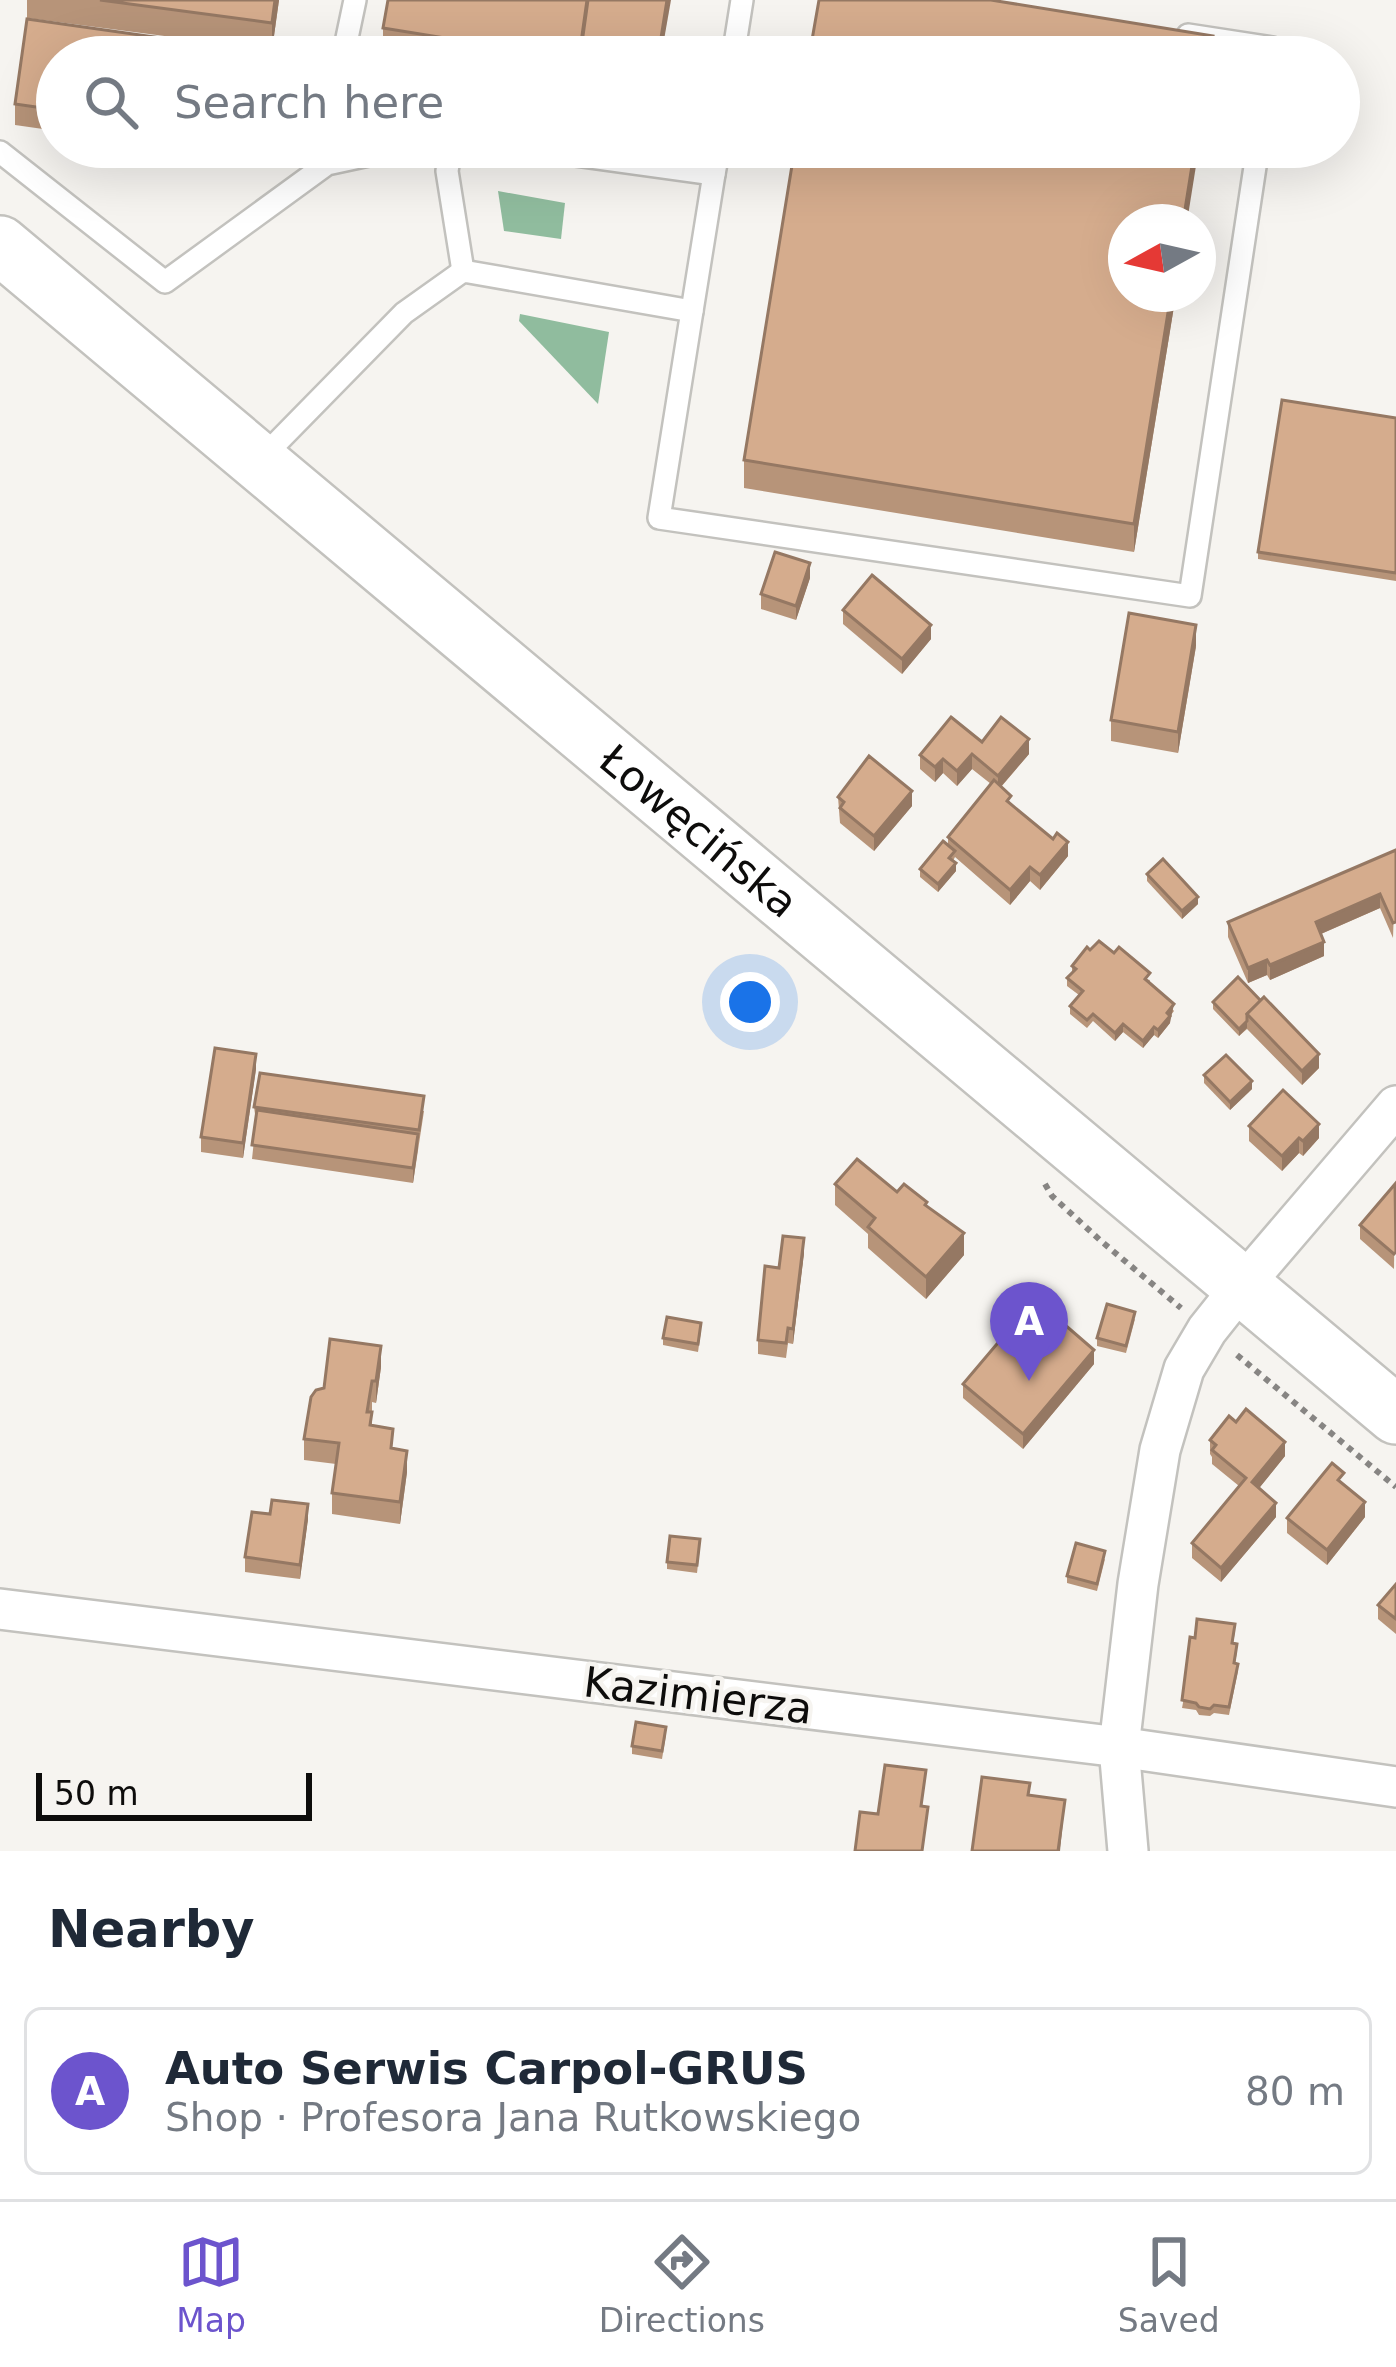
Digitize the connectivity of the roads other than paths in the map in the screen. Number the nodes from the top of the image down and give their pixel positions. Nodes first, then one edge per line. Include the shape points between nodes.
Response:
1 (355, 0) edge
2 (742, 0) edge
3 (1158, 31) edge
4 (348, 36) edge
5 (736, 36) edge
6 (1192, 36) edge
7 (0, 152) edge
8 (322, 168) edge
9 (448, 168) edge
10 (676, 168) edge
11 (715, 168) edge
12 (1255, 168) edge
13 (714, 173) junction
14 (0, 245) edge
15 (463, 271) junction
16 (692, 311) junction
17 (257, 462) junction
18 (1396, 1106) edge
19 (1242, 1286) junction
20 (1396, 1415) edge
21 (0, 1609) edge
22 (1119, 1747) junction
23 (1396, 1787) edge
24 (1128, 1851) edge

1 - 4 lane
2 - 5 lane
3 - 6 lane
7 - 8 lane via 165,282
9 - 15 lane
10 - 13 lane
11 - 13 lane
12 - 16 lane via 1190,596 659,518
13 - 16 lane
14 - 17 street, Łowęcińska
15 - 16 lane
15 - 17 lane via 404,313
17 - 19 street, Łowęcińska
18 - 19 street
19 - 20 street, Łowęcińska
19 - 22 street via 1184,1369 1168,1414
21 - 22 street, Kazimierza
22 - 23 street, Kazimierza
22 - 24 street

